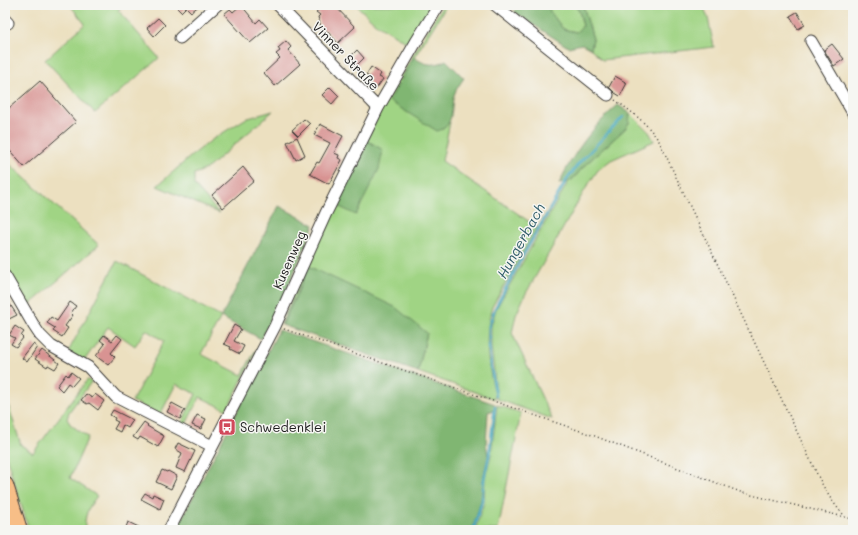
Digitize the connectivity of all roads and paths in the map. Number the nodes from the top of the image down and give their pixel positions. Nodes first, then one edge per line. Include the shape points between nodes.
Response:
1 (217, 5) edge
2 (278, 5) edge
3 (440, 5) edge
4 (495, 5) edge
5 (180, 38) dead end
6 (811, 42) dead end
7 (608, 95) joint
8 (378, 108) junction
9 (853, 112) edge
10 (5, 276) edge
11 (275, 326) junction
12 (212, 446) junction
13 (5, 485) edge
14 (847, 517) junction
15 (853, 519) edge
16 (19, 530) edge
17 (169, 530) edge

1 - 5 street
2 - 8 street, Vinner Straße
3 - 8 street, Kusenweg
4 - 7 street
6 - 9 street
7 - 14 path via 639,118 659,141 819,479 836,507
8 - 11 street, Kusenweg via 326,213
10 - 12 street via 34,326 51,346 88,367 116,397
11 - 12 street, Kusenweg
11 - 14 path via 592,435 743,493
12 - 17 street, Kusenweg
13 - 16 highway
14 - 15 path

